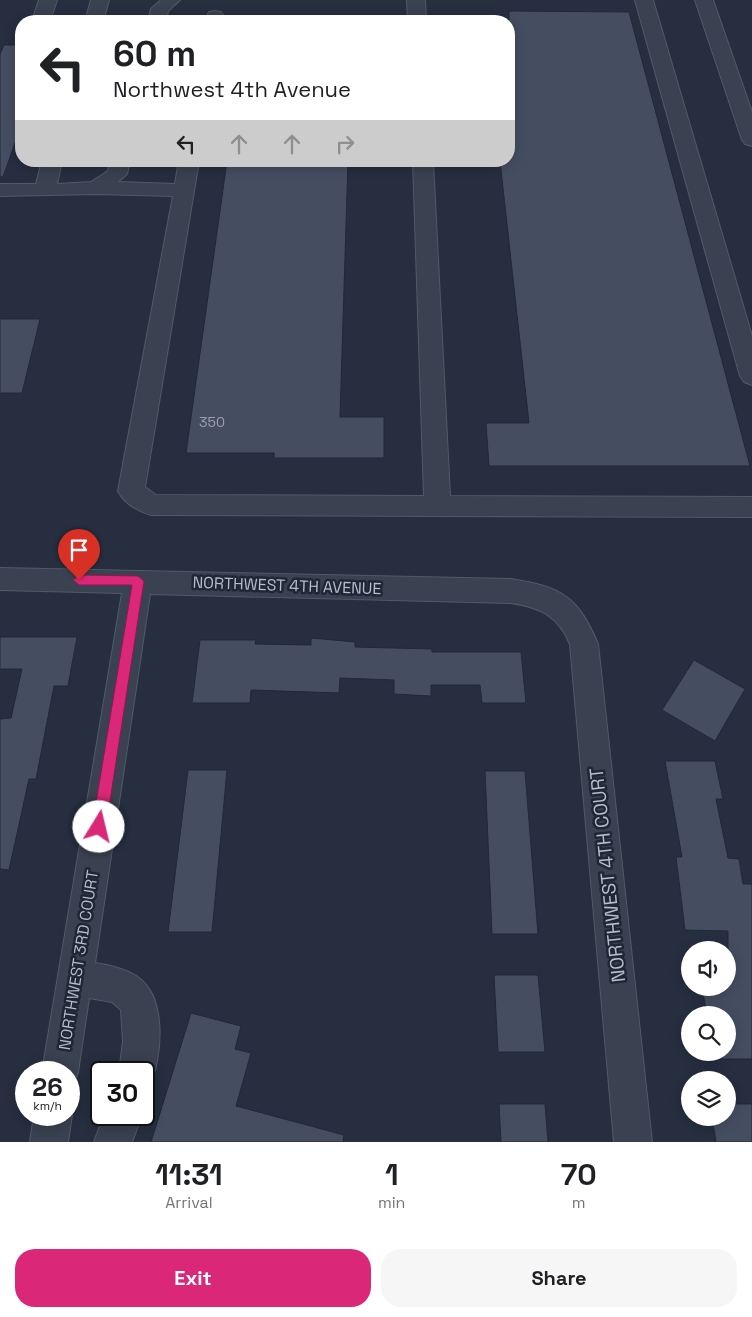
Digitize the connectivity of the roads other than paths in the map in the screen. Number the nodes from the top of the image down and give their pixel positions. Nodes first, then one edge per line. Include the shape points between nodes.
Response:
1 (48, 0) edge
2 (100, 0) edge
3 (416, 0) edge
4 (644, 0) edge
5 (704, 0) edge
6 (166, 1) edge
7 (43, 15) edge
8 (96, 15) edge
9 (158, 15) edge
10 (417, 15) edge
11 (752, 140) edge
12 (51, 167) edge
13 (119, 167) edge
14 (188, 167) edge
15 (423, 167) edge
16 (96, 188) junction
17 (0, 190) edge
18 (45, 190) junction
19 (184, 190) junction
20 (752, 376) edge
21 (438, 506) junction
22 (752, 507) edge
23 (0, 579) edge
24 (138, 581) junction
25 (569, 612) joint
26 (74, 978) junction
27 (62, 1061) edge
28 (140, 1061) edge
29 (51, 1126) edge
30 (119, 1126) edge
31 (49, 1142) edge
32 (113, 1142) edge
33 (634, 1142) edge

1 - 7 street
2 - 8 street
3 - 10 street
4 - 20 street
5 - 11 street
6 - 9 street
12 - 18 street
13 - 16 street via 117,174
14 - 19 street
15 - 21 street
16 - 18 street
16 - 19 street
17 - 18 street
19 - 21 street via 131,491 150,505
21 - 22 street
23 - 24 street, NORTHWEST 4TH AVENUE
24 - 25 street, NORTHWEST 4TH AVENUE via 511,591 550,599
24 - 26 street, NORTHWEST 3RD COURT
25 - 33 street, NORTHWEST 4TH COURT via 584,644
26 - 27 street, NORTHWEST 3RD COURT
26 - 28 street via 112,985 128,992 135,1003 143,1031
29 - 31 street
30 - 32 street

